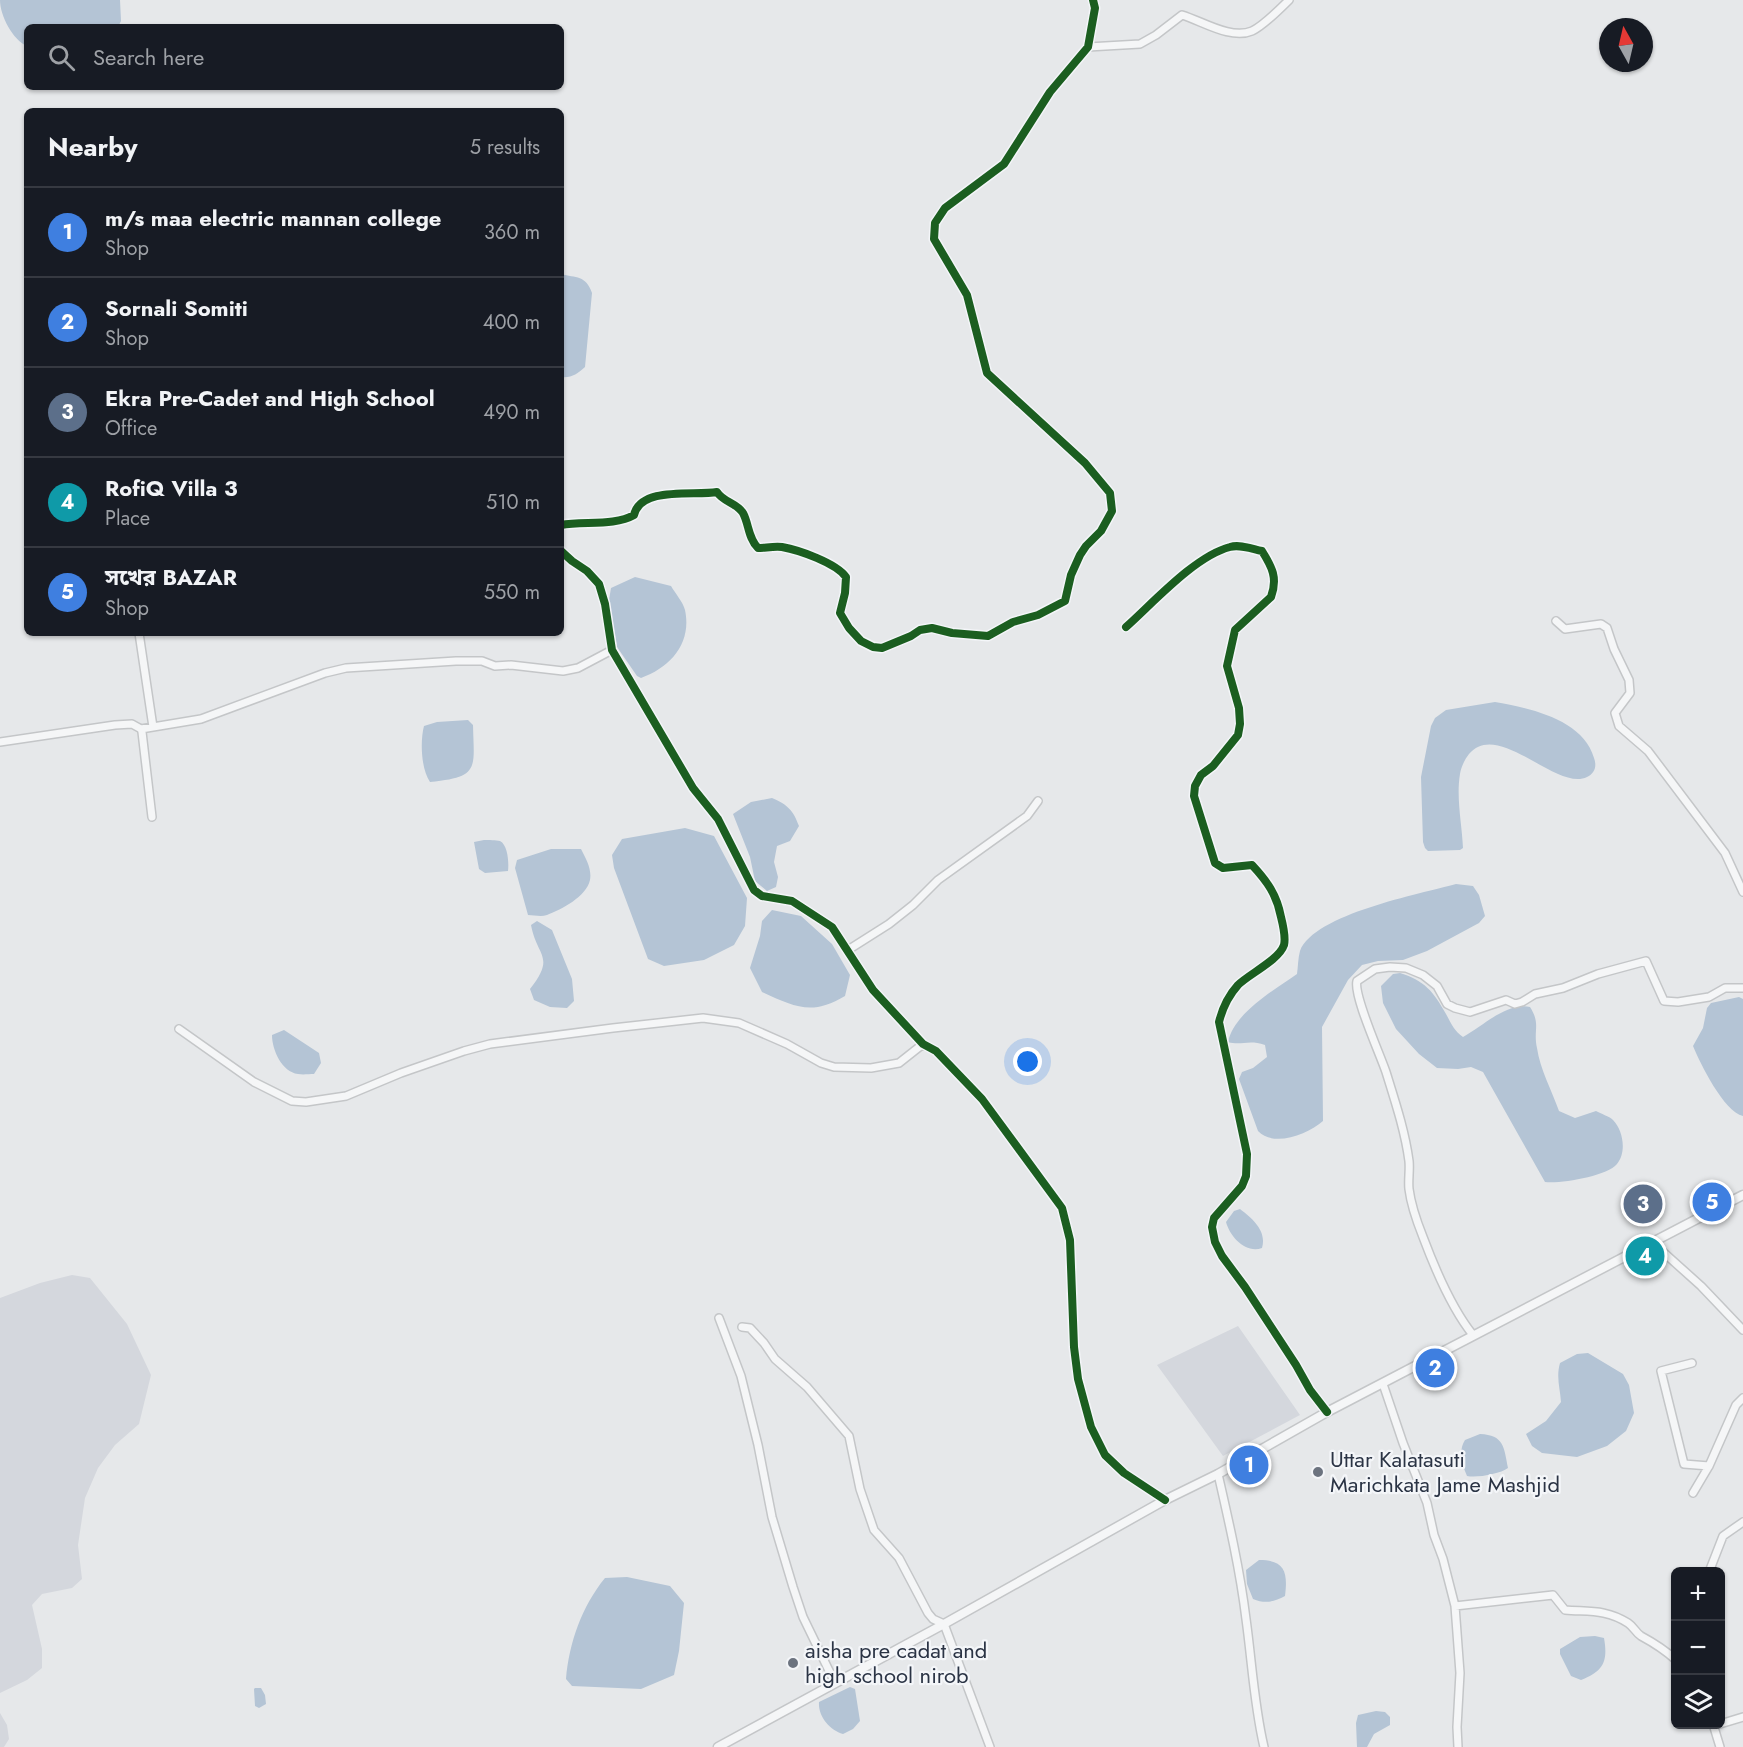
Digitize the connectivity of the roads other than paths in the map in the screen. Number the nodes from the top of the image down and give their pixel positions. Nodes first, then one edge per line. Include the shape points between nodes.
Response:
1 (1093, 0) edge
2 (1289, 0) edge
3 (1088, 47) junction
4 (564, 524) edge
5 (564, 554) edge
6 (1556, 621) dead end
7 (1126, 627) dead end
8 (139, 636) edge
9 (612, 650) junction
10 (153, 727) junction
11 (141, 729) junction
12 (0, 742) edge
13 (1038, 801) dead end
14 (152, 817) dead end
15 (1743, 892) edge
16 (848, 950) junction
17 (1743, 988) edge
18 (179, 1029) dead end
19 (923, 1044) junction
20 (1743, 1195) edge
21 (1652, 1242) junction
22 (719, 1318) dead end
23 (742, 1327) dead end
24 (1743, 1330) edge
25 (1473, 1335) junction
26 (1692, 1363) dead end
27 (1383, 1384) junction
28 (1743, 1398) edge
29 (1327, 1412) junction
30 (1709, 1466) junction
31 (1218, 1474) junction
32 (1693, 1493) dead end
33 (1165, 1500) junction
34 (1743, 1522) edge
35 (1711, 1567) edge
36 (1455, 1606) junction
37 (944, 1624) junction
38 (1671, 1656) edge
39 (835, 1683) junction
40 (1743, 1717) edge
41 (1725, 1723) edge
42 (1718, 1729) edge
43 (718, 1747) edge
44 (990, 1747) edge
45 (1264, 1747) edge
46 (1458, 1747) edge
47 (1720, 1747) edge

1 - 3 street
2 - 3 street via 1252,31 1224,31 1182,15 1140,44
3 - 4 street via 1050,92 1004,164 945,208 935,223 934,239 967,295 987,373 1085,463 1110,493 1112,511 1080,555 1065,601 988,636 926,629 882,648 873,647 861,641 840,613 846,577 840,569 781,547 758,548 742,512 717,492 663,495 640,504 634,515 624,521
5 - 9 street via 599,584
6 - 15 street via 1565,629 1601,624 1607,628 1629,680 1630,693 1615,713 1620,726 1648,751 1688,802 1725,853
7 - 29 street via 1198,562 1229,547 1262,551 1274,570 1271,597 1234,630 1227,666 1239,708 1238,735 1214,766 1201,775 1194,796 1215,863 1222,868 1252,865 1273,890 1280,908 1284,945 1238,986 1222,1010 1219,1022 1247,1154 1246,1176 1214,1218 1212,1227 1222,1256
8 - 10 street
9 - 10 street via 562,672 495,666 482,661 346,668 201,719
9 - 16 street via 693,788 718,819 754,890 762,896 792,901 832,927
10 - 11 street
11 - 12 street via 132,724 116,725
11 - 14 street
13 - 16 street via 1027,816 938,880 897,918
16 - 19 street via 873,990
17 - 25 street via 1725,988 1709,997 1664,1001 1646,961 1535,994 1522,1002 1506,1000 1470,1012 1447,1004 1437,986 1406,968 1375,969 1357,981 1357,995 1402,1127 1413,1209 1439,1273
18 - 19 street via 254,1082 292,1101 306,1102 346,1096 411,1069 490,1044 703,1018 739,1023 834,1067 871,1068 900,1063
19 - 33 street via 936,1051 996,1115 1062,1208 1070,1240 1076,1368 1091,1427 1105,1455
20 - 21 street
21 - 24 street
21 - 25 street
22 - 39 street via 741,1376 772,1517 803,1617
23 - 37 street via 750,1328 849,1436 874,1530 899,1558 928,1613
25 - 27 street
26 - 30 street via 1662,1371 1684,1464
27 - 29 street
27 - 36 street via 1427,1503
28 - 30 street via 1736,1405
29 - 31 street
30 - 32 street
31 - 33 street
31 - 45 street via 1233,1535
33 - 37 street
34 - 35 street via 1723,1536
36 - 38 street via 1553,1595 1565,1610 1595,1610 1625,1621
36 - 46 street via 1460,1673
37 - 39 street
37 - 44 street
39 - 43 street
40 - 41 street
42 - 47 street

